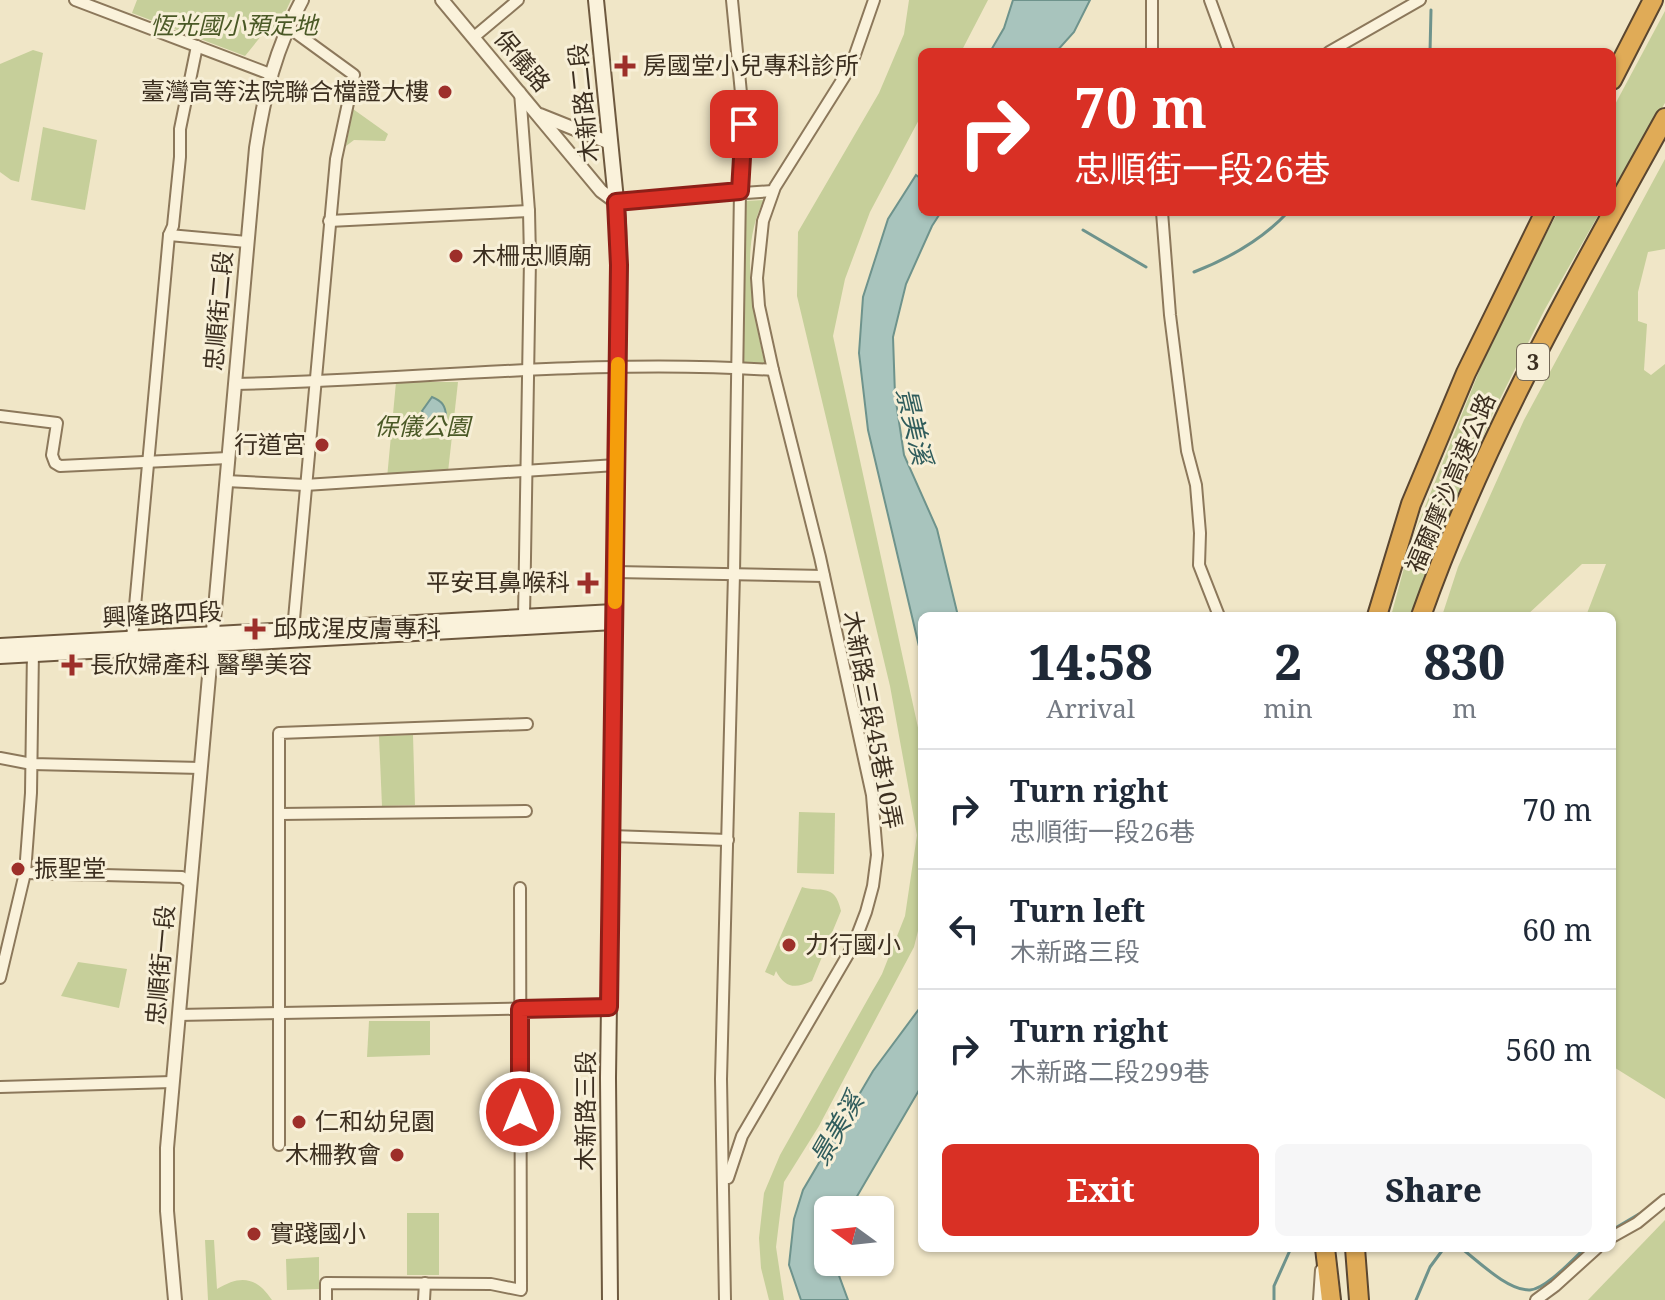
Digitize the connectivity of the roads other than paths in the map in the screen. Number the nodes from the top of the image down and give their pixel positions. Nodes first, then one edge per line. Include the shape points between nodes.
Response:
1 (75, 0) edge
2 (302, 0) edge
3 (442, 0) edge
4 (518, 0) edge
5 (596, 0) edge
6 (732, 0) edge
7 (874, 0) edge
8 (1152, 0) edge
9 (1210, 0) edge
10 (1653, 0) edge
11 (1419, 1) edge
12 (288, 27) junction
13 (474, 37) junction
14 (197, 46) junction
15 (1152, 48) edge
16 (1228, 48) edge
17 (1336, 48) edge
18 (1616, 72) edge
19 (270, 74) junction
20 (520, 92) junction
21 (537, 114) junction
22 (1665, 118) edge
23 (610, 143) junction
24 (740, 191) junction
25 (773, 191) junction
26 (616, 202) junction
27 (1616, 206) edge
28 (529, 211) junction
29 (1162, 216) edge
30 (1543, 216) edge
31 (1610, 216) edge
32 (329, 221) junction
33 (169, 235) junction
34 (247, 242) junction
35 (618, 365) junction
36 (529, 368) junction
37 (737, 368) junction
38 (773, 370) junction
39 (315, 383) junction
40 (235, 384) junction
41 (0, 416) edge
42 (228, 458) junction
43 (148, 462) junction
44 (616, 465) junction
45 (527, 471) junction
46 (226, 481) junction
47 (305, 485) junction
48 (615, 572) junction
49 (734, 574) junction
50 (824, 576) junction
51 (1217, 612) edge
52 (1378, 612) edge
53 (1423, 612) edge
54 (524, 617) junction
55 (614, 617) junction
56 (293, 630) junction
57 (212, 640) junction
58 (138, 644) junction
59 (0, 646) edge
60 (33, 650) junction
61 (0, 656) edge
62 (527, 724) dead end
63 (0, 758) edge
64 (32, 764) junction
65 (201, 768) junction
66 (526, 811) dead end
67 (280, 814) junction
68 (611, 836) junction
69 (728, 840) junction
70 (25, 873) junction
71 (190, 883) junction
72 (520, 888) dead end
73 (0, 978) edge
74 (609, 1007) junction
75 (520, 1009) junction
76 (279, 1013) junction
77 (178, 1015) junction
78 (172, 1082) junction
79 (0, 1087) edge
80 (279, 1145) dead end
81 (724, 1195) junction
82 (1665, 1200) edge
83 (1616, 1235) edge
84 (1323, 1252) edge
85 (1324, 1252) edge
86 (1355, 1252) edge
87 (1593, 1252) edge
88 (425, 1283) junction
89 (175, 1300) edge
90 (326, 1300) edge
91 (424, 1300) edge
92 (610, 1300) edge
93 (725, 1300) edge
94 (1319, 1300) edge
95 (1331, 1300) edge
96 (1359, 1300) edge
97 (1536, 1300) edge

1 - 14 street
2 - 12 street, 忠順街二段
3 - 13 street, 保儀路
4 - 13 street
5 - 23 main road, 木新路二段
6 - 24 street via 744,124
7 - 25 street, 木新路三段45巷10弄 via 851,66
8 - 15 street
9 - 16 street
10 - 18 highway
11 - 17 street
12 - 19 street, 忠順街二段
12 - 32 street via 354,75
13 - 20 street, 保儀路
14 - 19 street
14 - 33 street via 180,129
19 - 34 street, 忠順街二段
20 - 21 street, 保儀路
20 - 28 street
21 - 23 street
21 - 26 street, 保儀路
22 - 27 highway, 福爾摩沙高速公路 / 3
23 - 26 main road, 木新路二段
24 - 25 street
24 - 26 street
24 - 37 street
25 - 38 street, 木新路三段45巷10弄 via 763,221 757,278
26 - 35 main road, 木新路三段
28 - 32 street
28 - 36 street
29 - 51 street via 1187,451 1196,485 1199,565
30 - 52 highway, 福爾摩沙高速公路 / 3 via 1466,373 1411,504
31 - 53 highway, 福爾摩沙高速公路 / 3 via 1499,426
32 - 39 street
33 - 34 street
33 - 43 street
34 - 40 street, 忠順街二段
35 - 36 street
35 - 37 street
35 - 44 main road, 木新路三段
36 - 39 street
36 - 45 street
37 - 38 street
37 - 49 street
38 - 50 street, 木新路三段45巷10弄
39 - 40 street
39 - 47 street
40 - 42 street, 忠順街二段
41 - 43 street via 57,423 52,455 60,466
42 - 43 street
42 - 46 street, 忠順街二段
43 - 58 street
44 - 45 street
44 - 48 main road, 木新路三段
45 - 47 street
45 - 54 street
46 - 47 street
46 - 57 street, 忠順街二段
47 - 56 street
48 - 49 street
48 - 55 main road, 木新路三段
49 - 50 street
49 - 69 street
50 - 81 street, 木新路三段45巷10弄 via 872,795 877,855 873,886 853,946 742,1136
54 - 55 main road, 興隆路四段
54 - 56 main road, 興隆路四段
55 - 57 main road, 興隆路四段
55 - 68 main road, 木新路三段
56 - 57 main road, 興隆路四段
57 - 58 main road, 興隆路四段
57 - 65 street, 忠順街一段
58 - 60 main road, 興隆路四段
59 - 60 main road, 興隆路四段
60 - 61 main road, 興隆路四段
60 - 64 street
62 - 67 street via 279,733
63 - 64 street
64 - 65 street
64 - 70 street
65 - 71 street, 忠順街一段
66 - 67 street
67 - 76 street
68 - 69 street
68 - 74 main road, 木新路三段
69 - 81 street via 721,1079
70 - 71 street via 182,877
70 - 73 street
71 - 77 street, 忠順街一段
72 - 75 street
74 - 75 street
74 - 92 main road, 木新路三段
75 - 76 street
75 - 88 street via 521,1290
76 - 77 street
76 - 80 street
77 - 78 street, 忠順街一段
78 - 79 street
78 - 89 street, 忠順街一段 via 166,1189
81 - 93 street
82 - 83 street
84 - 94 street
85 - 95 highway
86 - 96 highway
87 - 97 street
88 - 90 street via 326,1283
88 - 91 street

